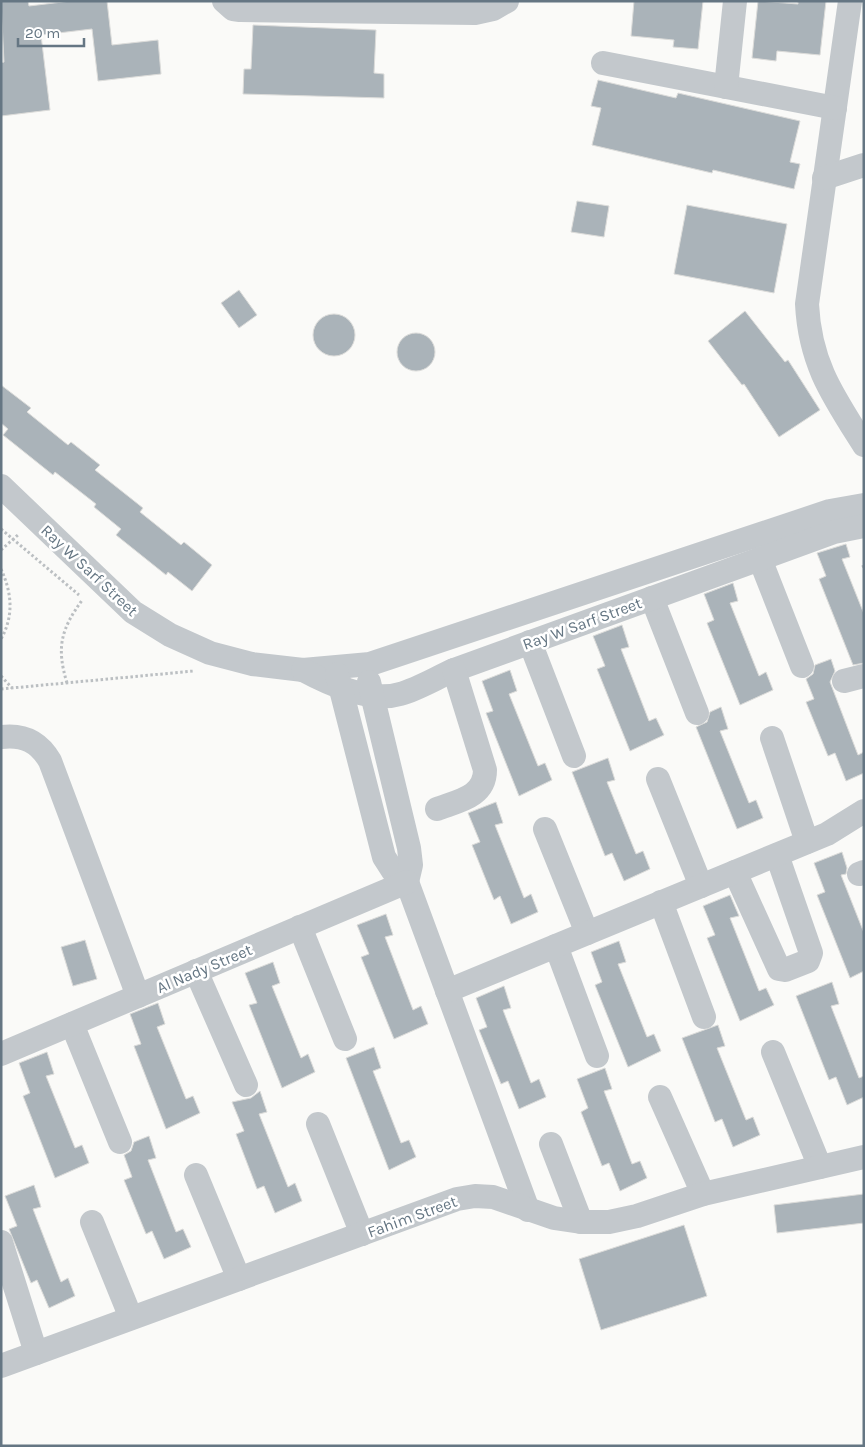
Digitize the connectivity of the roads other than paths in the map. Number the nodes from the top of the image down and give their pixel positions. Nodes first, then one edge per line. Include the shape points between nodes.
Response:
1 (224, 1) edge
2 (507, 1) edge
3 (735, 1) edge
4 (850, 1) edge
5 (405, 7) edge
6 (603, 62) dead end
7 (726, 86) junction
8 (834, 108) junction
9 (864, 165) edge
10 (824, 178) junction
11 (864, 445) edge
12 (1, 486) edge
13 (864, 505) edge
14 (864, 526) edge
15 (760, 559) junction
16 (652, 598) junction
17 (530, 642) junction
18 (364, 665) junction
19 (802, 666) dead end
20 (454, 670) junction
21 (338, 678) junction
22 (372, 694) junction
23 (698, 713) dead end
24 (1, 737) edge
25 (772, 738) dead end
26 (574, 756) dead end
27 (658, 780) dead end
28 (437, 808) dead end
29 (864, 811) edge
30 (544, 828) dead end
31 (864, 829) edge
32 (817, 838) junction
33 (777, 855) junction
34 (735, 872) junction
35 (406, 882) junction
36 (700, 886) junction
37 (662, 902) junction
38 (300, 927) junction
39 (587, 933) junction
40 (556, 946) junction
41 (196, 972) junction
42 (447, 991) junction
43 (138, 996) junction
44 (704, 1017) dead end
45 (72, 1024) junction
46 (345, 1039) dead end
47 (774, 1052) dead end
48 (1, 1054) edge
49 (597, 1056) dead end
50 (246, 1085) dead end
51 (660, 1097) dead end
52 (318, 1124) dead end
53 (120, 1142) dead end
54 (551, 1144) dead end
55 (864, 1158) edge
56 (820, 1167) junction
57 (196, 1175) dead end
58 (703, 1194) junction
59 (528, 1210) junction
60 (92, 1222) dead end
61 (581, 1222) junction
62 (362, 1234) junction
63 (1, 1242) edge
64 (239, 1279) junction
65 (132, 1318) junction
66 (36, 1353) junction
67 (1, 1366) edge

1 - 5 street via 233,9 240,10
2 - 5 street via 494,9 475,13
3 - 7 street
4 - 8 street
6 - 7 street
7 - 8 street
8 - 10 street
9 - 10 street
10 - 11 street via 809,280 808,329 822,375
12 - 21 street, Ray W Sarf Street via 133,612 170,636 210,653 252,664
13 - 18 street, Ray W Sarf Street via 830,511
14 - 15 street, Ray W Sarf Street via 834,532
15 - 16 street, Ray W Sarf Street
15 - 19 street
16 - 17 street, Ray W Sarf Street
16 - 23 street
17 - 20 street, Ray W Sarf Street
17 - 26 street
18 - 21 street, Ray W Sarf Street
18 - 22 street
20 - 22 street, Ray W Sarf Street via 400,694 386,697
20 - 28 street via 485,778 483,785 472,795
21 - 22 street, Ray W Sarf Street
21 - 35 street via 384,857
22 - 35 street via 410,848 411,865
24 - 43 street via 25,738 36,743 50,761
25 - 32 street
27 - 36 street
29 - 32 street
30 - 39 street
31 - 32 street
32 - 33 street
33 - 34 street
33 - 34 street via 810,953 808,961 785,970 778,967
34 - 36 street
35 - 38 street, Al Nady Street
35 - 42 street
36 - 37 street
37 - 39 street
37 - 44 street
38 - 41 street, Al Nady Street
38 - 46 street
39 - 40 street
40 - 42 street
40 - 49 street
41 - 43 street, Al Nady Street
41 - 50 street
42 - 59 street
43 - 45 street, Al Nady Street
45 - 48 street, Al Nady Street
45 - 53 street
47 - 56 street
51 - 58 street
52 - 62 street
54 - 61 street
55 - 56 street, Fahim Street
56 - 58 street, Fahim Street
57 - 64 street
58 - 61 street, Fahim Street via 637,1216 609,1222
59 - 61 street, Fahim Street
59 - 62 street, Fahim Street via 493,1197 475,1196 457,1199
60 - 65 street
62 - 64 street, Fahim Street
63 - 66 street
64 - 65 street, Fahim Street
65 - 66 street, Fahim Street
66 - 67 street, Fahim Street

